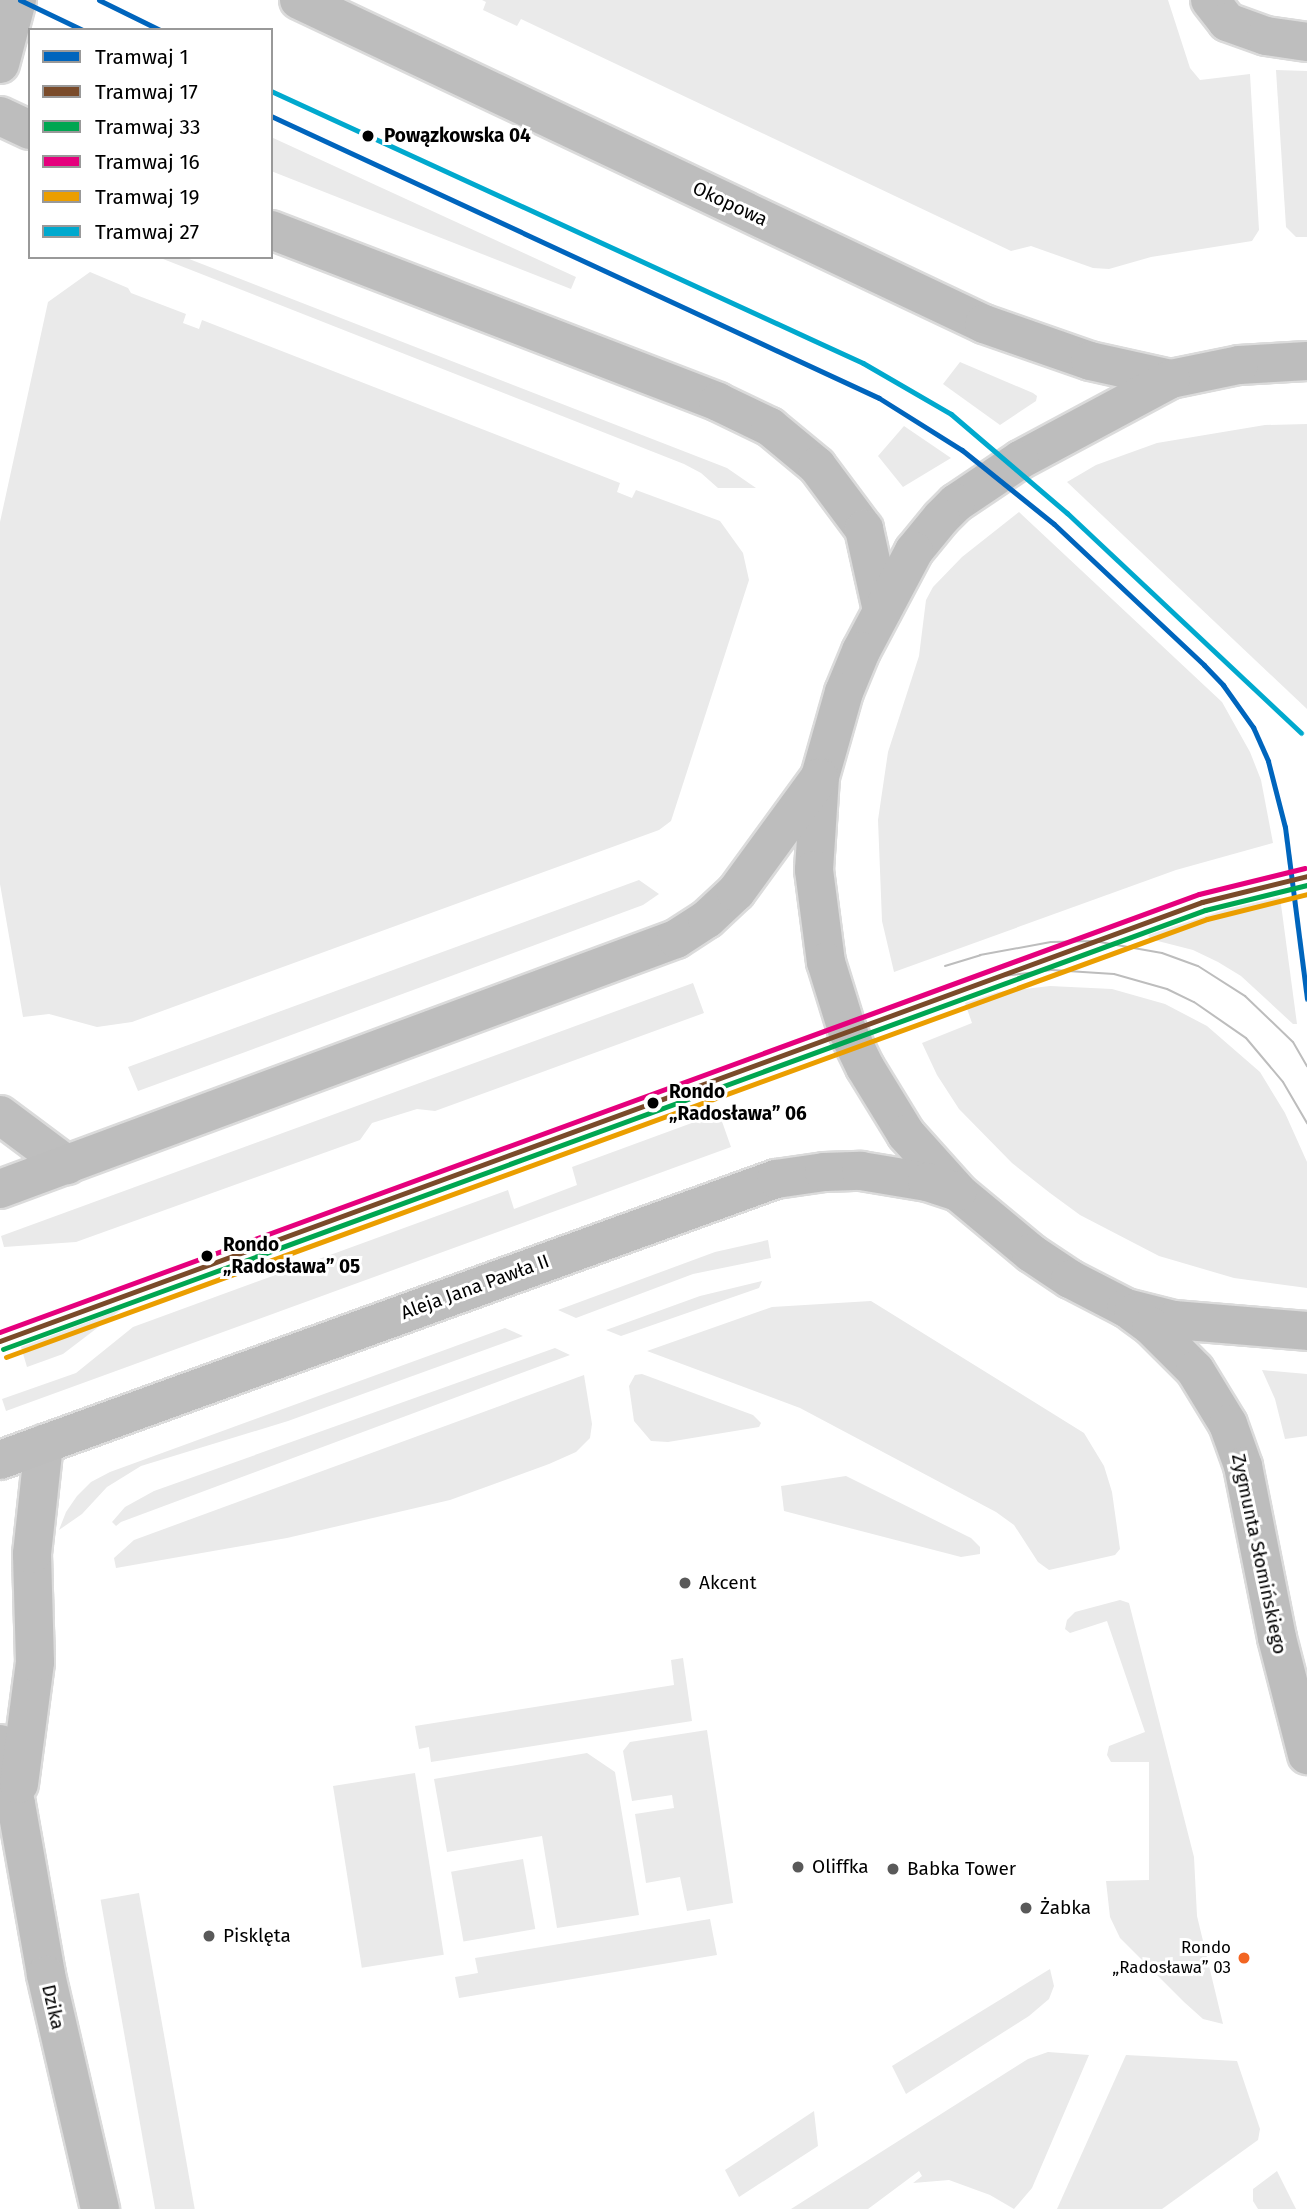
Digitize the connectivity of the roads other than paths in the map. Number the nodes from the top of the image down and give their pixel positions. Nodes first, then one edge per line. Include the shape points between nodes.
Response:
1 (17, 0) edge
2 (299, 0) edge
3 (1210, 0) edge
4 (1307, 42) edge
5 (0, 64) edge
6 (0, 116) edge
7 (28, 129) edge
8 (273, 231) edge
9 (1307, 361) edge
10 (1171, 379) junction
11 (882, 610) junction
12 (820, 777) junction
13 (0, 1115) edge
14 (67, 1165) junction
15 (0, 1189) edge
16 (959, 1193) junction
17 (1126, 1308) junction
18 (1307, 1331) edge
19 (44, 1444) junction
20 (0, 1460) edge
21 (0, 1744) edge
22 (1307, 1755) edge
23 (16, 1804) junction
24 (100, 2209) edge

1 - 5 main road
2 - 10 main road, Okopowa via 985,324 1090,361
3 - 4 street via 1227,22 1266,36
6 - 7 main road
8 - 11 main road via 731,407 770,427 817,466 864,529
9 - 10 main road via 1239,365
10 - 11 main road via 1064,434 956,503 914,551
11 - 12 main road via 844,691
12 - 14 main road via 736,892 676,939
12 - 16 main road via 814,870 826,962 839,1007 884,1101 914,1144
13 - 14 street
14 - 15 main road
16 - 17 main road via 1031,1253
16 - 19 main road, Aleja Jana Pawła II via 927,1182 861,1171 776,1179
17 - 18 main road via 1174,1320
17 - 22 main road, Zygmunta Słomińskiego via 1183,1356 1228,1424 1243,1466 1277,1638
19 - 20 main road, Aleja Jana Pawła II
19 - 23 street, Dzika via 32,1554 35,1662
21 - 23 street, Dzika
23 - 24 street, Dzika via 46,1975

